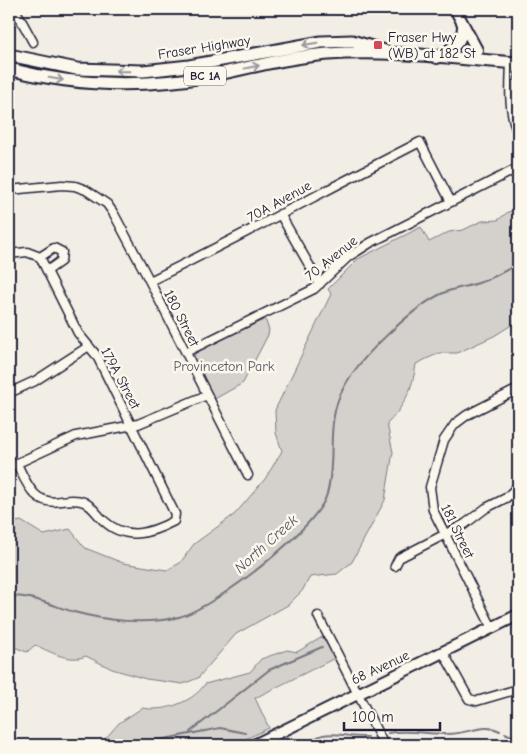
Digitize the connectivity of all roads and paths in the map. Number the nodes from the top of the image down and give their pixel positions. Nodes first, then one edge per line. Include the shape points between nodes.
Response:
1 (16, 9) edge
2 (455, 9) edge
3 (463, 26) junction
4 (33, 42) dead end
5 (478, 50) dead end
6 (9, 55) edge
7 (401, 56) junction
8 (437, 58) junction
9 (514, 63) edge
10 (9, 69) edge
11 (518, 134) edge
12 (518, 168) edge
13 (9, 190) edge
14 (451, 202) junction
15 (280, 214) junction
16 (9, 254) edge
17 (40, 257) junction
18 (47, 271) junction
19 (150, 281) junction
20 (320, 284) junction
21 (89, 346) junction
22 (186, 352) junction
23 (518, 390) edge
24 (9, 392) edge
25 (207, 395) junction
26 (132, 425) junction
27 (17, 464) junction
28 (9, 468) edge
29 (248, 475) dead end
30 (518, 486) edge
31 (445, 535) junction
32 (395, 566) dead end
33 (518, 614) edge
34 (318, 616) dead end
35 (492, 628) junction
36 (443, 652) junction
37 (518, 690) edge
38 (358, 692) junction
39 (254, 745) edge
40 (384, 745) edge

1 - 4 street
2 - 3 street
3 - 5 street
3 - 8 street via 461,39
7 -> 6 main road, Fraser Highway / BC 1A via 352,41 321,42 172,69 121,71 51,65
7 - 8 main road, Fraser Highway / BC 1A
10 -> 7 main road, Fraser Highway / BC 1A via 69,81 148,83 208,76 310,56 347,53
8 - 9 main road, Fraser Highway / BC 1A
9 - 11 street via 509,98
12 - 14 street, 70 Avenue
13 - 19 street, 180 Street via 75,186 103,201 114,214
14 - 15 street, 70A Avenue via 420,142
14 - 20 street, 70 Avenue via 358,249
15 - 19 street, 70A Avenue
15 - 20 street
16 - 17 street via 27,252
17 - 18 street, 179A Street
17 - 18 street via 54,248 62,252 62,259
18 - 21 street, 179A Street via 78,333
19 - 22 street, 180 Street
20 - 22 street, 70 Avenue
21 - 24 street via 35,381
21 - 26 street, 179A Street
22 - 25 street, 180 Street
23 - 31 street, 181 Street via 461,419 444,440 430,495
25 - 26 street
25 - 29 street, 180 Street
26 - 27 street via 76,436
26 - 27 street, 179A Street via 175,514 174,522 148,534 123,531 105,522 87,503 79,500 51,502 36,497
27 - 28 street
30 - 31 street via 506,498
31 - 32 street via 400,558
31 - 35 street, 181 Street
33 - 35 street, 68 Avenue
34 - 38 street
35 - 36 street, 68 Avenue
36 - 37 street via 470,699
36 - 38 street, 68 Avenue
38 - 39 street, 68 Avenue
38 - 40 street

